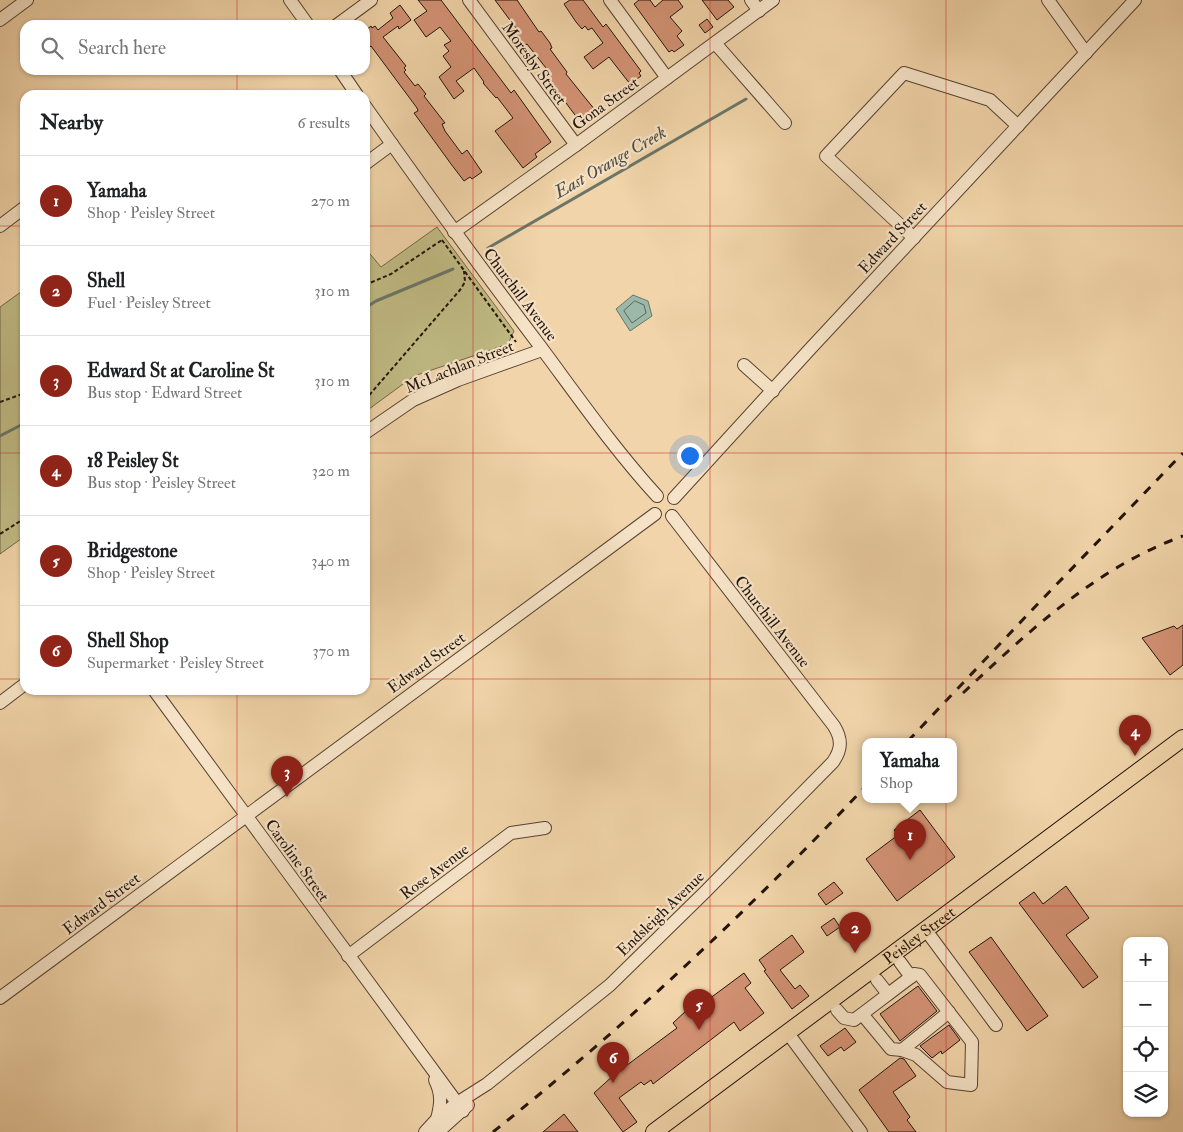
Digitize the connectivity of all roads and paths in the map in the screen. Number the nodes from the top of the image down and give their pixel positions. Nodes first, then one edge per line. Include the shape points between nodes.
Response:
1 (26, 0) edge
2 (290, 0) edge
3 (371, 0) edge
4 (469, 0) edge
5 (610, 0) edge
6 (751, 0) edge
7 (773, 0) edge
8 (1048, 0) edge
9 (1136, 0) edge
10 (759, 11) junction
11 (0, 20) edge
12 (304, 20) edge
13 (344, 20) edge
14 (715, 43) junction
15 (1086, 53) junction
16 (343, 75) edge
17 (667, 78) junction
18 (354, 90) edge
19 (370, 113) edge
20 (785, 123) dead end
21 (1018, 126) junction
22 (392, 144) junction
23 (576, 145) junction
24 (370, 160) edge
25 (20, 211) edge
26 (0, 226) edge
27 (454, 232) junction
28 (914, 238) junction
29 (442, 240) junction
30 (464, 271) junction
31 (370, 283) edge
32 (516, 342) dead end
33 (542, 350) junction
34 (744, 365) dead end
35 (772, 391) junction
36 (370, 394) edge
37 (20, 395) edge
38 (0, 402) edge
39 (370, 430) edge
40 (656, 496) junction
41 (674, 498) junction
42 (655, 514) junction
43 (672, 516) junction
44 (20, 521) edge
45 (0, 534) edge
46 (20, 688) edge
47 (158, 695) edge
48 (0, 703) edge
49 (1183, 738) edge
50 (840, 749) joint
51 (245, 816) junction
52 (545, 828) dead end
53 (925, 929) junction
54 (348, 956) junction
55 (900, 962) dead end
56 (911, 977) junction
57 (877, 980) dead end
58 (888, 994) junction
59 (0, 998) edge
60 (837, 1010) dead end
61 (949, 1012) junction
62 (862, 1014) junction
63 (996, 1025) dead end
64 (787, 1032) junction
65 (417, 1050) junction
66 (902, 1050) junction
67 (460, 1107) junction
68 (437, 1119) junction
69 (425, 1132) edge
70 (438, 1132) edge
71 (654, 1132) edge
72 (862, 1132) edge

1 - 11 street
2 - 12 street
3 - 13 street
4 - 23 street, Moresby Street
5 - 17 street
6 - 10 street
7 - 10 street, Gona Street
8 - 15 street
9 - 15 street, Edward Street
10 - 14 street, Gona Street
14 - 17 street, Gona Street
14 - 20 street
15 - 21 street, Edward Street
16 - 18 street
17 - 23 street, Gona Street
19 - 22 street, Churchill Avenue
21 - 28 street, Edward Street
21 - 28 street via 990,100 904,73 826,156
22 - 24 street
22 - 27 street, Churchill Avenue
23 - 27 street, Gona Street
25 - 26 street
27 - 29 path
27 - 33 street, Churchill Avenue
28 - 35 street, Edward Street
29 - 30 path
29 - 31 path via 391,274
30 - 32 path
30 - 36 path via 465,282 460,290
33 - 39 street, McLachlan Street via 413,400
33 - 40 street, Churchill Avenue
34 - 35 street
35 - 41 street, Edward Street
37 - 38 path
40 - 41 street via 668,494
40 - 42 street via 653,503
41 - 43 street via 676,510
42 - 43 street via 665,518
42 - 51 street, Edward Street
43 - 50 street, Churchill Avenue via 834,726 839,734
44 - 45 path
46 - 48 street
47 - 51 street, Caroline Street
49 - 53 main road, Peisley Street
50 - 67 street, Endsleigh Avenue via 833,762 610,985
51 - 54 street, Caroline Street
51 - 59 street, Edward Street
52 - 54 street, Rose Avenue via 511,833
53 - 63 street
53 - 64 main road, Peisley Street
54 - 65 street, Caroline Street
55 - 56 street
56 - 58 street
56 - 61 street via 920,975
57 - 58 street
58 - 62 street
60 - 62 street via 844,1018 854,1020
61 - 66 street
61 - 66 street via 972,1042 972,1085 946,1082 916,1055
62 - 66 street via 891,1049
64 - 71 main road, Peisley Street
64 - 72 street
65 - 67 street, Caroline Street
65 - 68 street, Caroline Street via 441,1093
67 - 68 street, Endsleigh Avenue
67 - 70 street, Endsleigh Avenue
68 - 69 street, Endsleigh Avenue

